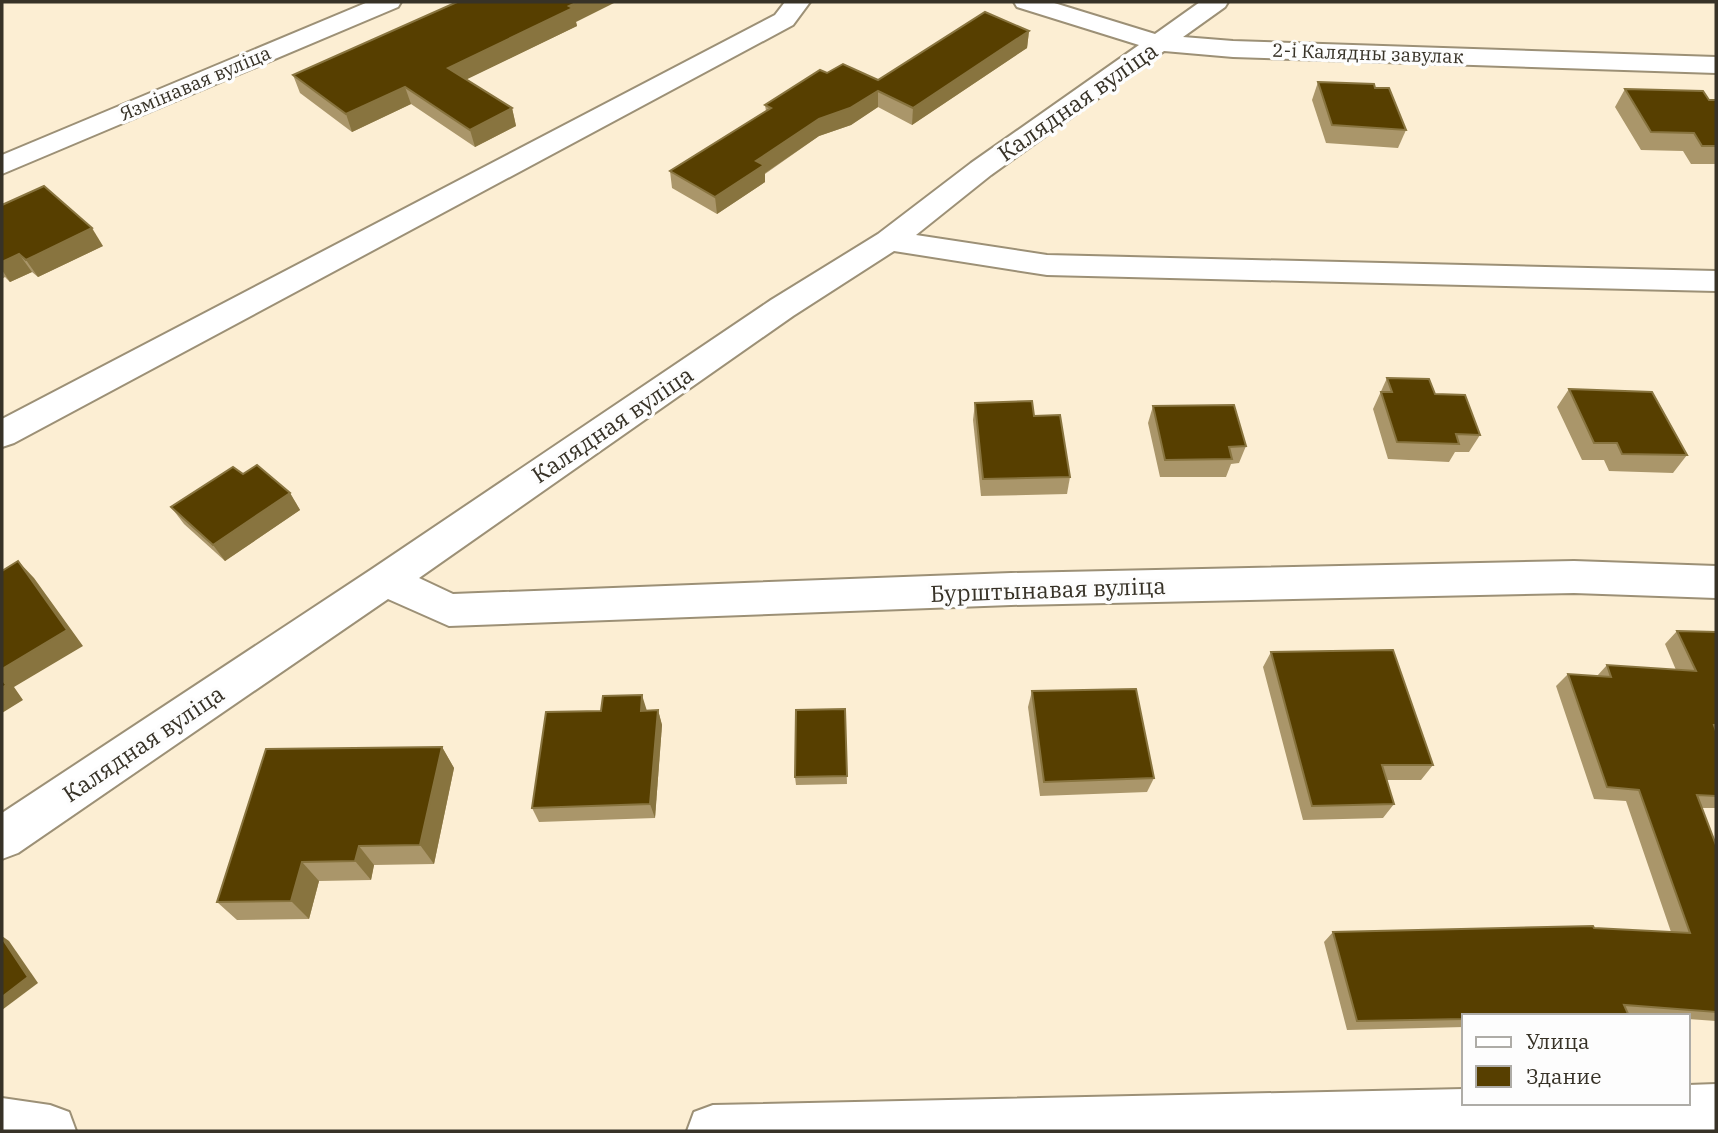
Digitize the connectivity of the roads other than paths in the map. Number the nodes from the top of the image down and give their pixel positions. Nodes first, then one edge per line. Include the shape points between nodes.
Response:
1 (389, 2) edge
2 (799, 2) edge
3 (1026, 2) edge
4 (1216, 2) edge
5 (1159, 43) junction
6 (1716, 65) edge
7 (2, 165) edge
8 (889, 242) junction
9 (1716, 281) edge
10 (2, 434) edge
11 (386, 580) junction
12 (1716, 582) edge
13 (2, 838) edge
14 (1716, 1110) edge
15 (2, 1124) edge
16 (50, 1131) edge
17 (713, 1131) edge

1 - 7 street, Язмінавая вуліца
2 - 10 street via 784,20
3 - 5 street, 2-і Калядны завулак
4 - 5 street, Калядная вуліца
5 - 6 street, 2-і Калядны завулак
5 - 8 street, Калядная вуліца via 981,169
8 - 9 street via 1047,265
8 - 11 street, Калядная вуліца via 782,308
11 - 12 street, Бурштынавая вуліца via 449,610 1025,589 1574,577
11 - 13 street, Калядная вуліца
14 - 17 street
15 - 16 street

